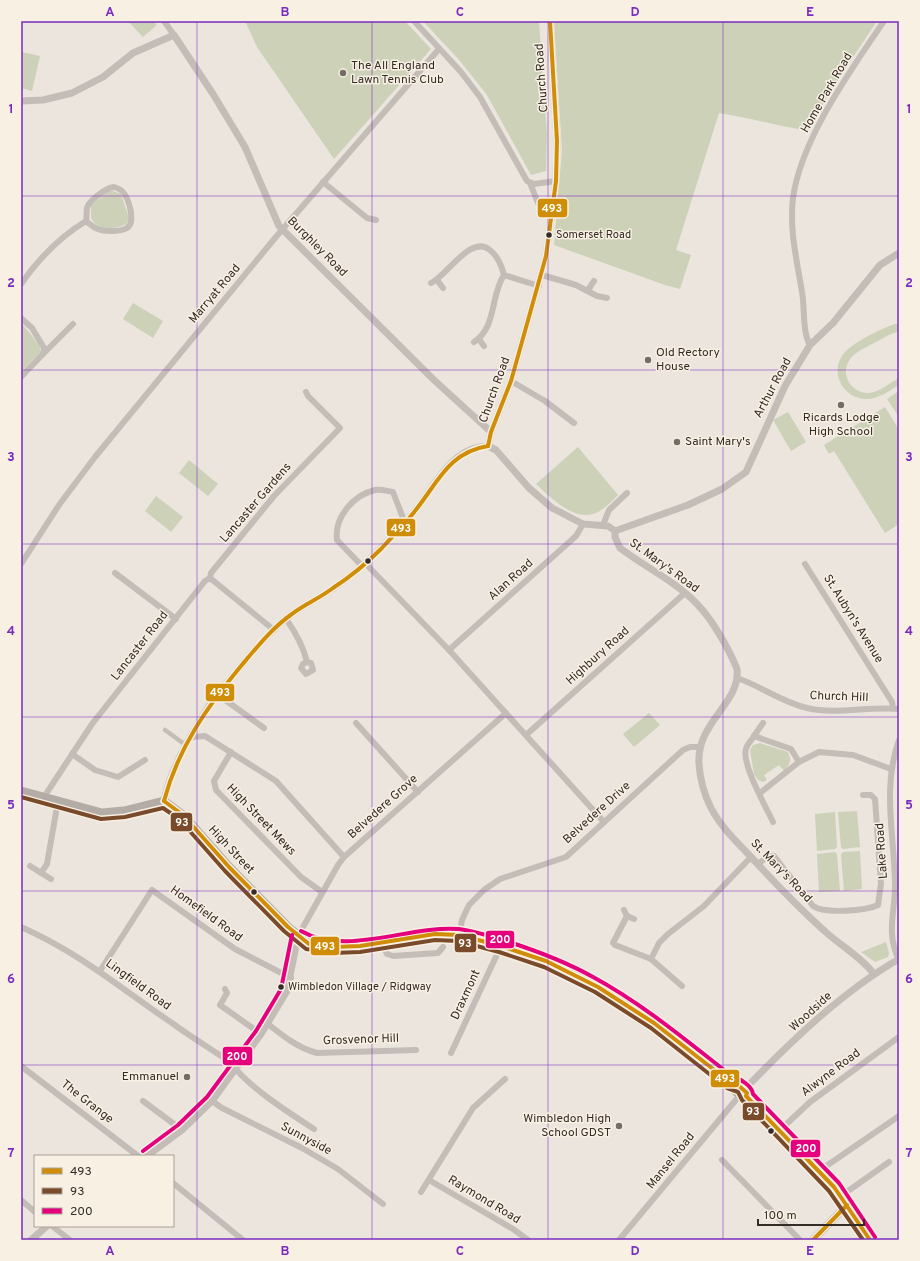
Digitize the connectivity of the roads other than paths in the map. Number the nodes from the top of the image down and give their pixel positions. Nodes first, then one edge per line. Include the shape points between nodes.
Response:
1 (164, 21) edge
2 (414, 21) edge
3 (550, 21) edge
4 (884, 21) edge
5 (174, 35) junction
6 (439, 49) junction
7 (21, 101) edge
8 (556, 181) junction
9 (323, 182) junction
10 (530, 183) junction
11 (543, 211) dead end
12 (376, 220) dead end
13 (86, 221) junction
14 (283, 230) junction
15 (899, 253) edge
16 (504, 275) junction
17 (542, 275) junction
18 (594, 281) dead end
19 (21, 284) edge
20 (539, 286) junction
21 (443, 288) dead end
22 (588, 290) junction
23 (607, 298) dead end
24 (21, 318) edge
25 (73, 324) dead end
26 (810, 345) junction
27 (484, 346) dead end
28 (43, 354) junction
29 (21, 377) edge
30 (511, 381) junction
31 (306, 392) dead end
32 (574, 423) dead end
33 (340, 428) junction
34 (491, 432) junction
35 (345, 434) dead end
36 (488, 446) junction
37 (627, 493) dead end
38 (405, 523) junction
39 (583, 524) junction
40 (603, 525) junction
41 (615, 531) junction
42 (21, 564) edge
43 (363, 564) junction
44 (805, 564) dead end
45 (115, 573) dead end
46 (210, 578) junction
47 (685, 593) junction
48 (176, 619) junction
49 (286, 619) junction
50 (274, 630) junction
51 (449, 650) junction
52 (307, 662) dead end
53 (737, 678) junction
54 (217, 694) junction
55 (896, 708) edge
56 (506, 712) junction
57 (356, 723) dead end
58 (763, 724) dead end
59 (264, 728) dead end
60 (165, 730) dead end
61 (526, 735) junction
62 (754, 736) junction
63 (192, 737) junction
64 (899, 740) edge
65 (187, 746) junction
66 (700, 746) junction
67 (231, 752) junction
68 (72, 754) junction
69 (145, 760) dead end
70 (799, 762) junction
71 (892, 769) junction
72 (21, 791) edge
73 (418, 792) junction
74 (760, 793) junction
75 (863, 795) dead end
76 (44, 797) junction
77 (58, 801) junction
78 (164, 801) junction
79 (604, 822) junction
80 (774, 822) dead end
81 (896, 844) edge
82 (344, 857) junction
83 (751, 857) junction
84 (758, 864) junction
85 (30, 866) dead end
86 (41, 873) junction
87 (51, 879) dead end
88 (322, 892) junction
89 (634, 919) dead end
90 (21, 927) edge
91 (459, 935) junction
92 (298, 936) junction
93 (382, 942) junction
94 (501, 946) junction
95 (443, 947) dead end
96 (651, 959) junction
97 (899, 960) edge
98 (100, 970) junction
99 (679, 974) dead end
100 (874, 974) junction
101 (291, 978) junction
102 (675, 980) junction
103 (682, 986) dead end
104 (226, 989) dead end
105 (268, 1024) junction
106 (261, 1034) junction
107 (899, 1037) edge
108 (416, 1050) dead end
109 (451, 1052) dead end
110 (21, 1066) edge
111 (236, 1070) junction
112 (505, 1079) dead end
113 (743, 1094) junction
114 (143, 1101) dead end
115 (212, 1101) junction
116 (899, 1116) edge
117 (314, 1129) dead end
118 (182, 1130) junction
119 (779, 1131) junction
120 (137, 1155) edge
121 (148, 1155) edge
122 (722, 1160) dead end
123 (889, 1162) dead end
124 (819, 1171) junction
125 (429, 1180) junction
126 (174, 1184) edge
127 (421, 1192) dead end
128 (841, 1196) junction
129 (21, 1200) edge
130 (384, 1204) dead end
131 (847, 1205) junction
132 (34, 1211) edge
133 (46, 1227) edge
134 (53, 1227) edge
135 (31, 1240) edge
136 (70, 1240) edge
137 (244, 1240) edge
138 (528, 1240) edge
139 (619, 1240) edge
140 (800, 1240) edge
141 (813, 1240) edge
142 (870, 1240) edge

1 - 5 street, Burghley Road
2 - 6 street
3 - 8 street, Church Road via 557,141
4 - 26 street, Home Park Road via 825,114 797,180 793,198 793,236 806,314 806,334
5 - 7 street via 133,53 103,77 77,91 43,100
5 - 14 street, Burghley Road via 245,147 278,224
6 - 9 street, Marryat Road
6 - 10 street via 480,97
8 - 10 street
8 - 17 street, Church Road
9 - 12 street via 367,218
9 - 14 street, Marryat Road
10 - 11 street
13 - 13 street via 102,231 127,228 132,215 122,191 118,188 109,188 89,203
13 - 19 street via 55,244
14 - 34 street, Burghley Road via 434,380
14 - 42 street, Marryat Road via 95,457 59,505
15 - 26 street, Arthur Road via 880,265 832,323
16 - 20 street
16 - 21 street via 501,266 488,248 475,247 464,252 434,282
16 - 27 street via 498,284 493,314 486,329 476,341
17 - 20 street, Church Road
17 - 22 street
18 - 22 street
20 - 30 street, Church Road
22 - 23 street via 597,296
24 - 28 street via 42,343
25 - 28 street
26 - 41 street, Arthur Road via 785,386 746,472 722,489 688,505
28 - 29 street
30 - 32 street via 545,401
30 - 34 street, Church Road
31 - 33 street
33 - 35 street
33 - 46 street, Lancaster Gardens via 274,496 211,573
34 - 36 street, Church Road
36 - 38 street via 470,448 458,456
36 - 39 street via 496,450 529,488 552,508
37 - 40 street via 609,510
38 - 43 street
38 - 43 street via 393,492 376,490 351,504 339,520 336,534 339,543
39 - 40 street
39 - 51 street, Alan Road via 576,536
40 - 41 street
41 - 47 street, St. Mary's Road via 620,548
43 - 49 street via 339,585
43 - 51 street
44 - 55 street, St. Aubyn's Avenue
45 - 48 street
46 - 48 street, Lancaster Road
46 - 50 street
47 - 53 street, St. Mary's Road via 707,616 734,663
47 - 61 street, Highbury Road
48 - 68 street, Lancaster Road via 92,724
49 - 50 street
49 - 52 street via 300,639
50 - 54 street
51 - 56 street
53 - 55 street, Church Hill via 774,696 808,708
53 - 66 street, St. Mary's Road via 730,695 704,734
54 - 59 street
54 - 63 street
56 - 61 street
56 - 73 street, Belvedere Grove
57 - 73 street
58 - 62 street
60 - 65 street
61 - 79 street
62 - 70 street via 790,749
62 - 74 street via 746,748 745,757
63 - 65 street
63 - 67 street via 205,736
64 - 71 street, Lake Road
65 - 78 street via 169,781
66 - 79 street, Belvedere Drive via 683,750
66 - 83 street, St. Mary's Road via 700,774 708,802 727,832
67 - 82 street via 276,781
67 - 88 street, High Street Mews via 214,781 216,790 301,876
68 - 69 street via 95,770 118,777
68 - 76 street, Lancaster Road
70 - 71 street via 819,752 853,755
70 - 74 street
71 - 81 street, Lake Road via 889,794
72 - 76 main road
73 - 82 street, Belvedere Grove
74 - 80 street
75 - 84 street via 871,795 875,799 881,884 878,904 854,909 819,910 813,906 774,856 768,856
76 - 77 main road
77 - 78 main road via 109,813
77 - 86 street via 47,864
78 - 92 main road, High Street via 183,815 229,867
79 - 91 street, Belvedere Drive via 566,856 500,879 484,890 469,905
81 - 97 street, Lake Road via 891,931 892,943
82 - 88 street, Belvedere Grove
83 - 84 street, St. Mary's Road
83 - 96 street via 704,906 659,943
84 - 100 street, St. Mary's Road via 813,920
85 - 86 street
86 - 87 street
88 - 92 street, Belvedere Grove
89 - 96 street via 625,913 613,943
90 - 98 street, Lingfield Road via 60,945
91 - 93 main road, High Street via 435,934
91 - 94 main road, High Street
92 - 93 main road, High Street via 309,944 334,947
92 - 101 street
93 - 95 street via 387,954 393,956 438,954
94 - 109 street, Draxmont
94 - 113 main road, High Street via 546,961 598,986 654,1023 731,1083 732,1088
96 - 102 street
97 - 100 street, Woodside
98 - 101 street, Homefield Road via 152,890 235,949
98 - 111 street, Lingfield Road via 172,1024 230,1062
99 - 102 street
100 - 113 street, Woodside via 801,1036
101 - 105 street via 284,998
102 - 103 street
104 - 106 street via 227,994 220,1005
105 - 106 street
105 - 108 street, Grosvenor Hill via 291,1041 317,1052
106 - 111 street
107 - 119 street, Alwyne Road via 810,1102
110 - 120 street, The Grange
111 - 115 street
111 - 117 street, Lingfield Road via 284,1109
112 - 125 street, Raymond Road via 473,1108
113 - 119 main road, High Street
113 - 139 street, Mansel Road
114 - 118 street
115 - 118 street
115 - 130 street, Sunnyside via 338,1169
116 - 124 street
118 - 121 street
119 - 124 main road, High Street
122 - 140 street
123 - 128 street
124 - 128 main road, High Street
125 - 127 street, Raymond Road
125 - 138 street, Raymond Road
126 - 137 street
128 - 131 main road, High Street
129 - 132 street
131 - 141 main road
131 - 142 main road, High Street
133 - 135 street
134 - 136 street

